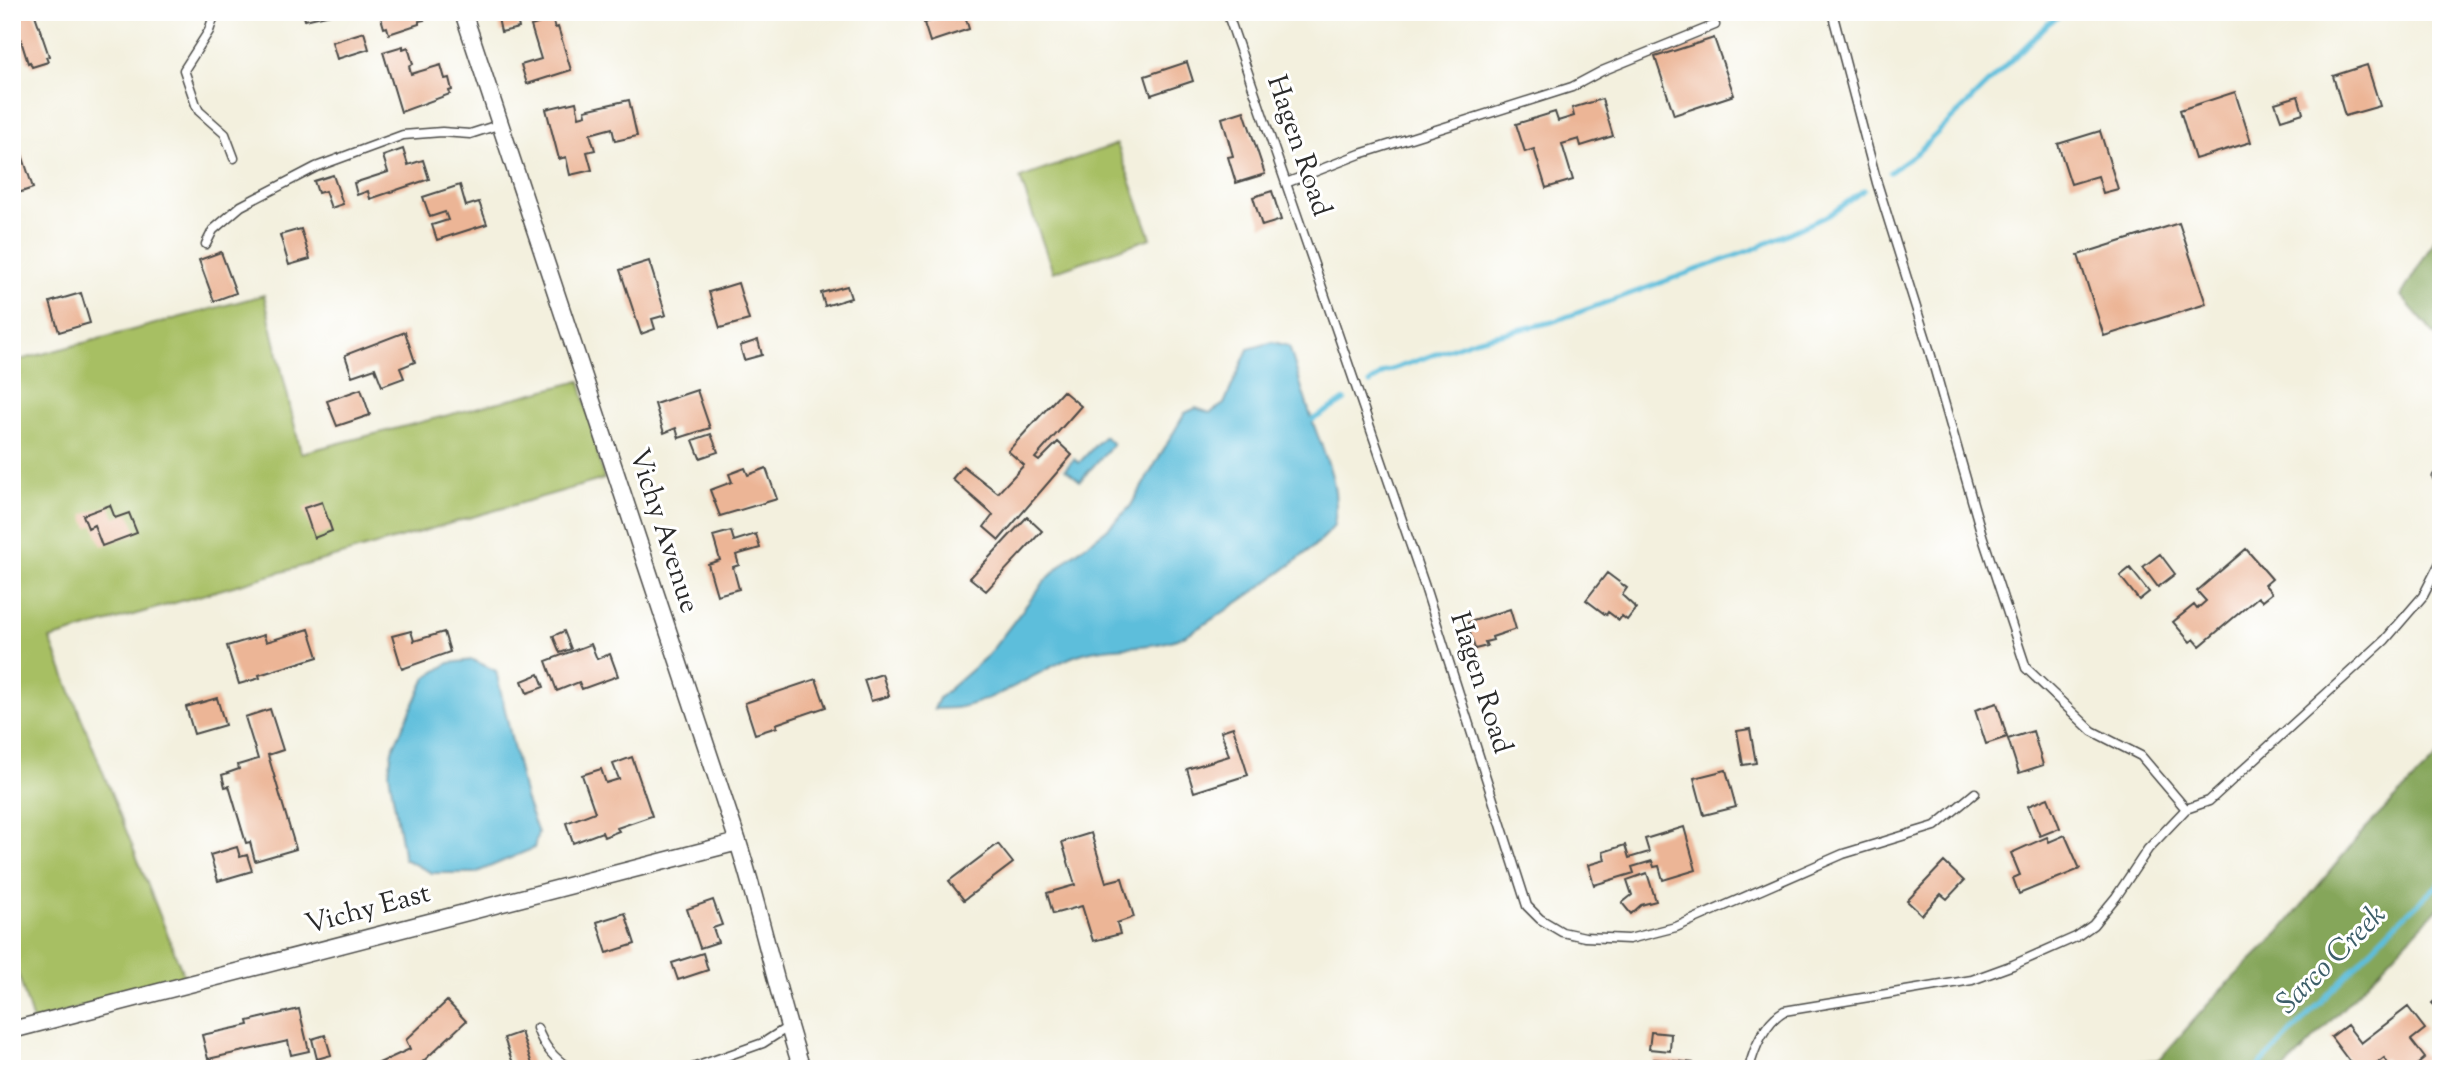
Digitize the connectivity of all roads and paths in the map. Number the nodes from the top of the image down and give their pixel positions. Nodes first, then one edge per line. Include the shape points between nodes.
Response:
1 (215, 12) edge
2 (463, 12) edge
3 (978, 12) edge
4 (989, 12) edge
5 (1227, 12) edge
6 (1832, 12) edge
7 (1715, 25) dead end
8 (501, 124) junction
9 (234, 158) dead end
10 (1286, 183) junction
11 (205, 244) dead end
12 (2441, 562) edge
13 (1975, 793) dead end
14 (2186, 809) junction
15 (738, 842) junction
16 (788, 1027) junction
17 (537, 1028) dead end
18 (12, 1030) edge
19 (570, 1069) edge
20 (690, 1069) edge
21 (802, 1069) edge
22 (1749, 1069) edge

1 - 9 lane via 209,31 184,70 199,111 225,134
2 - 8 street, Vichy Avenue
3 - 4 lane
5 - 10 lane, Hagen Road
6 - 14 lane via 1880,191 2026,668 2092,730 2141,756
7 - 10 lane via 1573,87 1360,154
8 - 11 lane via 470,134 415,132 317,167 241,206
8 - 15 street, Vichy Avenue
10 - 13 lane, Hagen Road via 1424,584 1527,906 1540,919 1562,932 1585,937 1629,939 1676,927 1843,854 1935,826
12 - 14 lane via 2423,596 2385,640 2209,801
14 - 22 lane via 2148,849 2093,925 2076,937 1972,980 1784,1012 1773,1018
15 - 16 street, Vichy Avenue
15 - 18 street, Vichy East
16 - 20 lane via 762,1043
16 - 21 street, Vichy Avenue
17 - 19 lane via 550,1053

